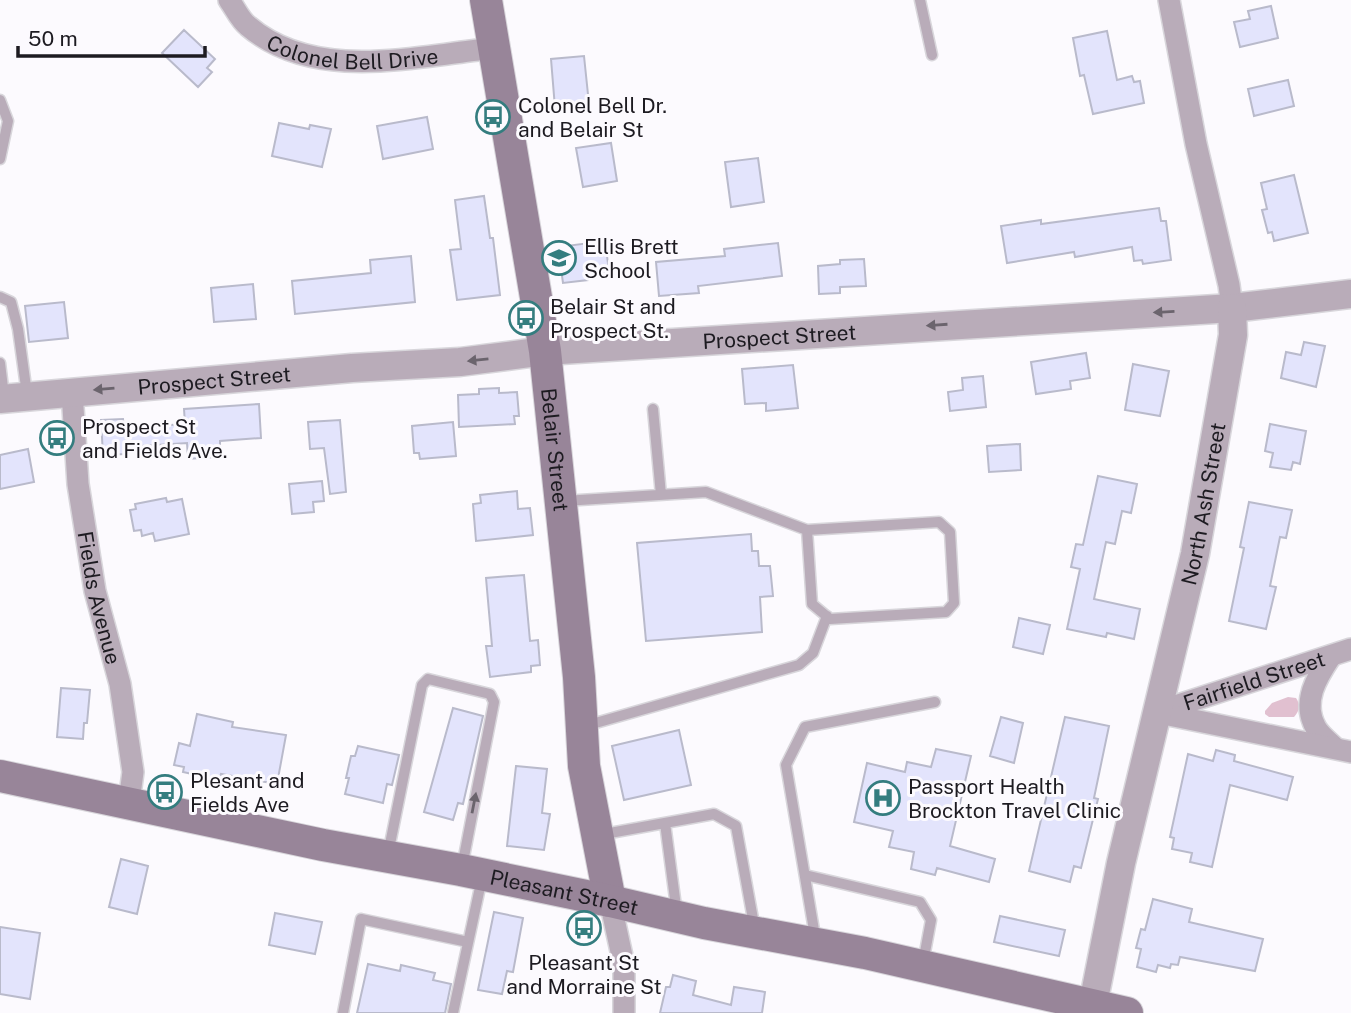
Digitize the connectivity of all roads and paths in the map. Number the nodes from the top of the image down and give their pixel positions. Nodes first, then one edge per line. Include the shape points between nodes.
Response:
1 (229, 0) edge
2 (486, 0) edge
3 (920, 0) edge
4 (1169, 0) edge
5 (495, 48) junction
6 (932, 55) dead end
7 (0, 100) edge
8 (0, 159) edge
9 (1351, 294) edge
10 (0, 297) edge
11 (1232, 308) junction
12 (545, 351) junction
13 (0, 363) edge
14 (72, 392) junction
15 (11, 398) edge
16 (653, 409) dead end
17 (661, 495) junction
18 (561, 501) junction
19 (807, 530) junction
20 (827, 616) junction
21 (1351, 649) edge
22 (1331, 656) junction
23 (934, 702) dead end
24 (1157, 712) junction
25 (582, 727) junction
26 (1343, 750) edge
27 (0, 776) edge
28 (129, 802) junction
29 (665, 823) junction
30 (597, 835) junction
31 (387, 856) junction
32 (472, 873) junction
33 (805, 875) junction
34 (610, 901) junction
35 (677, 916) junction
36 (755, 932) junction
37 (468, 942) junction
38 (816, 944) junction
39 (922, 967) junction
40 (1091, 1009) edge
41 (343, 1013) edge
42 (453, 1013) edge
43 (624, 1013) edge
44 (1127, 1013) edge

1 - 5 street, Colonel Bell Drive via 246,25 274,44 302,55 351,63
2 - 5 main road, Belair Street
3 - 6 lane
4 - 11 street, North Ash Street
5 - 12 main road, Belair Street
7 - 8 lane via 8,121
9 - 11 street, Prospect Street
10 - 15 lane via 11,302 18,329
11 -> 12 street, Prospect Street
11 - 24 street, North Ash Street via 1233,335 1195,554
12 -> 14 street, Prospect Street via 460,362
12 - 18 main road, Belair Street
13 - 15 lane
14 - 15 street, Prospect Street
14 - 28 street, Fields Avenue via 80,498 95,591 120,684 133,772
16 - 17 lane
17 - 18 lane
17 - 19 lane via 706,492
18 - 25 main road, Belair Street
19 - 20 lane via 812,604
19 - 20 lane via 939,522 950,532 954,603 946,612
20 - 25 lane via 814,653 799,665
21 - 22 street, Fairfield Street
22 - 24 street, Fairfield Street
22 - 26 street via 1311,691 1310,708 1316,728
23 - 33 lane via 805,727 786,765
24 - 26 street
24 - 40 street, North Ash Street
25 - 30 main road, Belair Street
27 - 28 main road, Pleasant Street
28 - 31 main road, Pleasant Street
29 - 30 lane
29 - 35 lane
29 - 36 lane via 714,814 736,826
30 - 34 main road, Belair Street
31 - 32 main road, Pleasant Street
32 -> 31 lane via 494,702 490,694 428,679 422,685
32 - 34 main road, Pleasant Street
32 - 37 lane
33 - 38 lane
33 - 39 lane via 920,902 930,920
34 - 35 main road, Pleasant Street
34 - 43 street via 624,965
35 - 36 main road, Pleasant Street
36 - 38 main road, Pleasant Street
37 - 41 lane via 361,919
37 - 42 lane
38 - 39 main road, Pleasant Street
39 - 40 main road, Pleasant Street
40 - 44 main road, Pleasant Street

